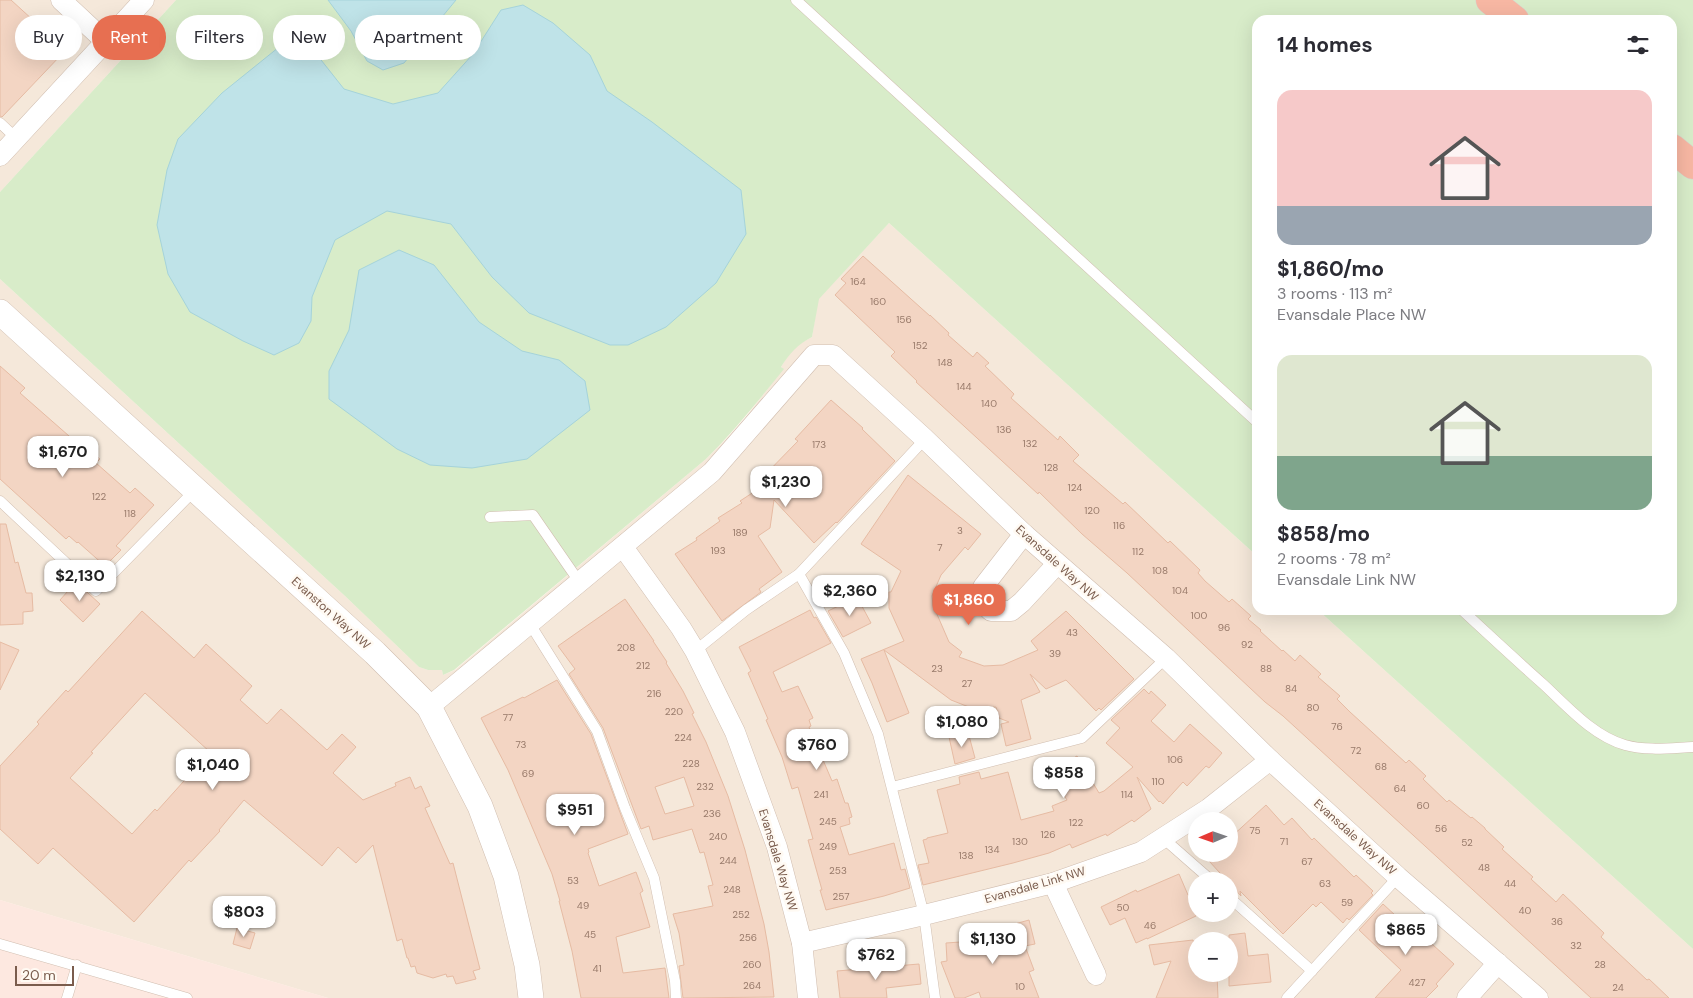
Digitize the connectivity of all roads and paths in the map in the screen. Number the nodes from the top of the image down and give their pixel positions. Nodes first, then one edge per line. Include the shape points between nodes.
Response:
1 (62, 0) edge
2 (144, 0) edge
3 (796, 0) edge
4 (1490, 0) edge
5 (130, 15) edge
6 (1509, 15) edge
7 (92, 28) edge
8 (92, 56) edge
9 (0, 123) edge
10 (16, 138) junction
11 (1677, 152) edge
12 (0, 156) edge
13 (1693, 164) edge
14 (0, 312) edge
15 (1252, 418) edge
16 (925, 439) junction
17 (195, 490) junction
18 (0, 501) edge
19 (490, 517) dead end
20 (1024, 534) junction
21 (623, 547) junction
22 (1057, 564) junction
23 (799, 574) junction
24 (580, 583) junction
25 (1467, 615) edge
26 (530, 624) junction
27 (695, 651) junction
28 (1166, 658) junction
29 (429, 707) junction
30 (1693, 747) edge
31 (1270, 760) junction
32 (892, 787) junction
33 (1163, 838) junction
34 (1202, 872) edge
35 (1398, 877) junction
36 (1053, 883) junction
37 (1238, 905) edge
38 (924, 915) junction
39 (802, 943) junction
40 (0, 944) edge
41 (1498, 963) junction
42 (78, 966) junction
43 (1312, 971) junction
44 (1096, 975) dead end
45 (67, 998) edge
46 (186, 998) edge
47 (530, 998) edge
48 (676, 998) edge
49 (808, 998) edge
50 (935, 998) edge
51 (1287, 998) edge
52 (1467, 998) edge
53 (1538, 998) edge

1 - 7 street
2 - 5 street
3 - 15 lane
4 - 6 highway
8 - 10 street
9 - 10 lane
10 - 12 street
11 - 13 highway
14 - 17 street, Evanston Way NW
16 - 20 street, Evansdale Way NW
16 - 21 street, Evansdale Way NW via 833,355 814,356 712,472
16 - 23 lane
17 - 18 lane via 96,591
17 - 29 street, Evanston Way NW via 375,653
19 - 24 lane via 533,515
20 - 22 street, Evansdale Way NW
20 - 22 street via 984,588 983,603 991,612 1011,611
21 - 24 street, Evansdale Way NW
21 - 27 street, Evansdale Way NW
22 - 28 street, Evansdale Way NW
23 - 27 lane via 746,610
23 - 32 lane via 844,653 878,734
24 - 26 street, Evansdale Way NW
25 - 30 lane via 1574,712 1610,740 1644,749
26 - 29 street, Evansdale Way NW
26 - 48 lane via 597,731 654,878
27 - 39 street, Evansdale Way NW via 735,732 777,847
28 - 31 street, Evansdale Way NW
28 - 32 lane via 1082,738
29 - 47 street, Evanston Way NW via 480,806 506,876 527,965
31 - 33 street, Evansdale Link NW via 1208,809
31 - 35 street, Evansdale Way NW
32 - 38 lane
33 - 34 lane
33 - 36 street, Evansdale Link NW via 1141,852
35 - 41 street, Evansdale Way NW
35 - 43 lane
36 - 38 street, Evansdale Link NW
36 - 44 street
37 - 43 lane
38 - 39 street, Evansdale Link NW
38 - 50 lane
39 - 49 street, Evansdale Way NW
40 - 42 lane
41 - 52 street
41 - 53 street, Evansdale Way NW
42 - 45 lane
42 - 46 lane
43 - 51 lane

